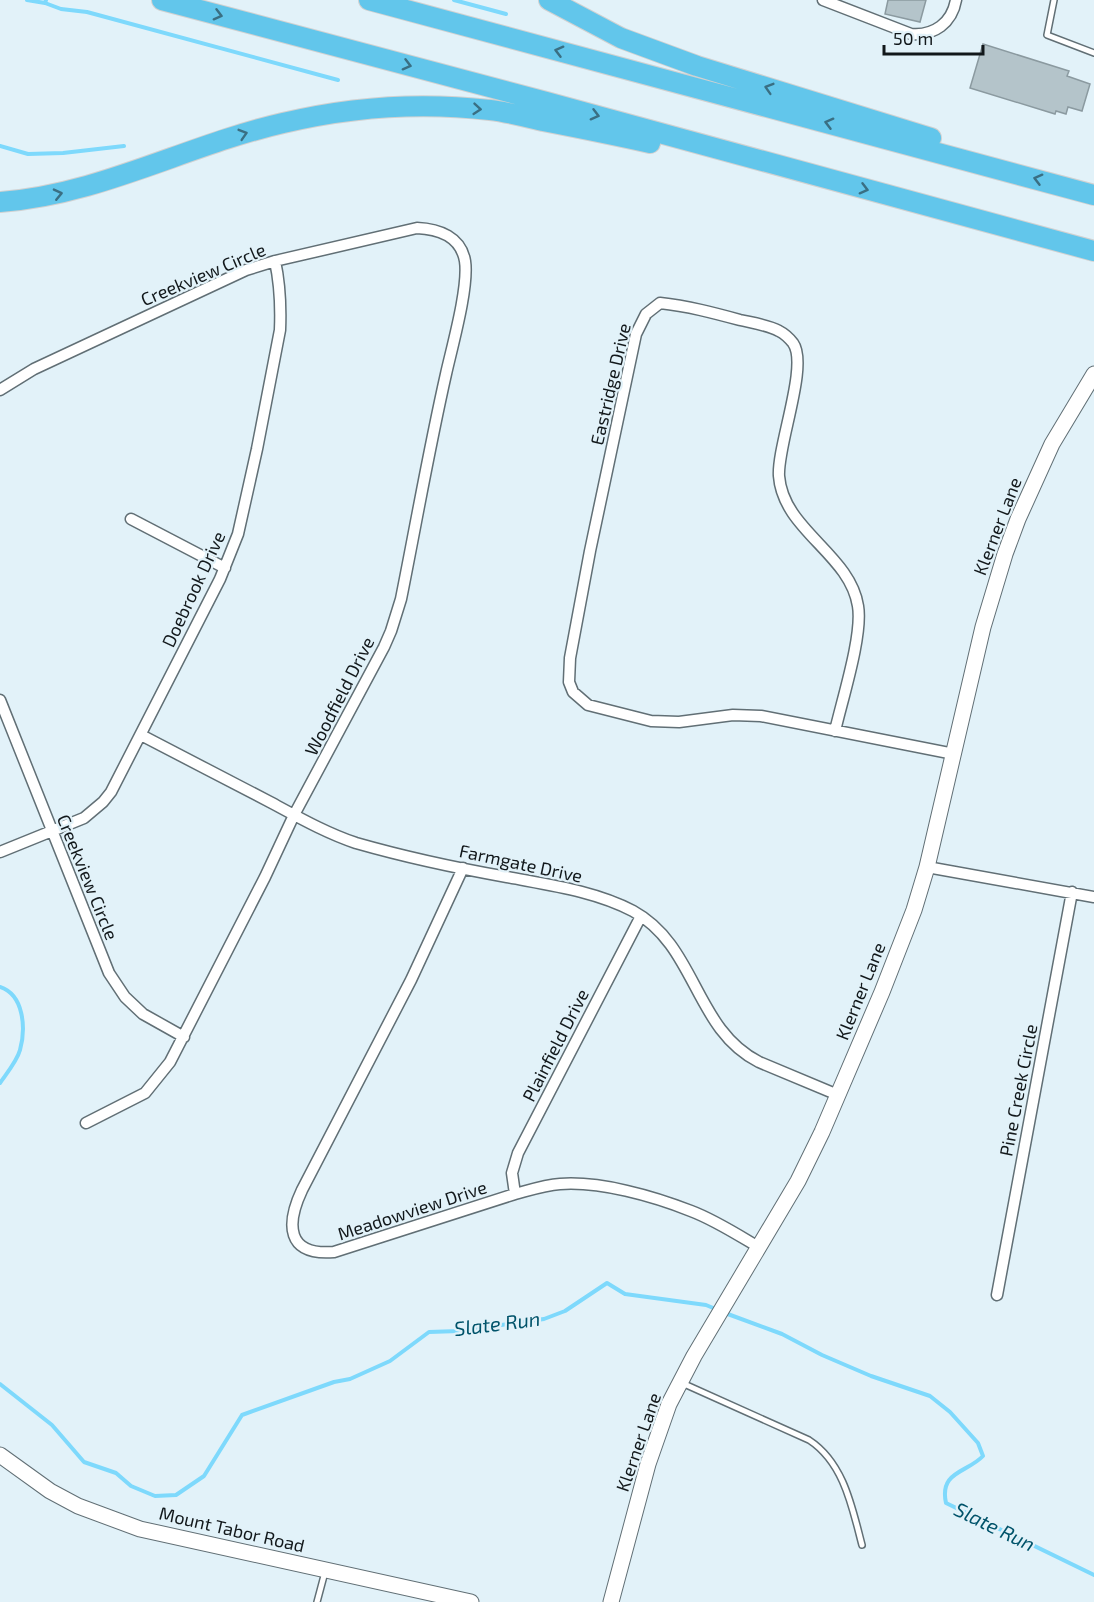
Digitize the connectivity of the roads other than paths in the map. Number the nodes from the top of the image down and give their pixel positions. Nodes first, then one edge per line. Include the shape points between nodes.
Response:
1 (162, 0) edge
2 (369, 0) edge
3 (549, 0) edge
4 (823, 0) edge
5 (956, 0) edge
6 (1054, 0) edge
7 (1094, 53) edge
8 (980, 164) junction
9 (825, 178) junction
10 (1094, 195) edge
11 (0, 202) edge
12 (432, 228) joint
13 (1094, 251) edge
14 (275, 261) junction
15 (1094, 374) edge
16 (0, 390) edge
17 (131, 519) dead end
18 (225, 568) junction
19 (0, 700) edge
20 (835, 731) junction
21 (141, 735) junction
22 (954, 754) junction
23 (294, 815) junction
24 (52, 830) junction
25 (0, 852) edge
26 (927, 867) junction
27 (463, 868) junction
28 (1072, 892) junction
29 (1094, 897) edge
30 (641, 916) junction
31 (184, 1037) junction
32 (838, 1095) junction
33 (86, 1123) dead end
34 (515, 1194) junction
35 (760, 1248) junction
36 (997, 1295) dead end
37 (681, 1382) junction
38 (0, 1455) edge
39 (862, 1545) dead end
40 (326, 1570) junction
41 (317, 1602) edge
42 (471, 1602) edge
43 (611, 1602) edge

1 -> 9 highway
8 -> 2 highway
8 -> 3 highway via 960,147 698,66 621,38
4 - 5 street via 911,34 930,32 945,24
6 - 7 lane via 1047,35
10 -> 8 highway
11 -> 9 highway via 55,195 281,123 348,111 419,106 492,110
9 -> 13 highway
12 - 14 street, Creekview Circle via 402,230
12 - 23 street, Woodfield Drive via 445,232 461,250 466,273 401,599 384,647
14 - 16 street, Creekview Circle via 184,298 34,369
14 - 18 street, Doebrook Drive via 280,330 246,501
15 - 22 street, Klerner Lane via 1052,444 1005,554 980,637
17 - 18 street
18 - 21 street, Doebrook Drive
19 - 24 street, Creekview Circle
20 - 20 street, Eastridge Drive via 761,716 651,721 588,705 573,692 569,682 570,658 633,344 639,323 660,303 772,328 796,346 798,369 780,464 781,488 792,511 854,590 860,616
20 - 22 street, Eastridge Drive
21 - 23 street, Farmgate Drive
21 - 24 street, Doebrook Drive via 103,802 84,818
22 - 26 street, Klerner Lane
23 - 27 street, Farmgate Drive via 356,842
23 - 31 street, Woodfield Drive
24 - 25 street, Doebrook Drive
24 - 31 street, Creekview Circle via 109,973 125,997 143,1014
26 - 28 street
26 - 32 street, Klerner Lane via 882,992
27 - 30 street, Farmgate Drive via 601,897
27 - 34 street, Meadowview Drive via 411,980 302,1190 291,1226 302,1246 321,1253 334,1252
28 - 29 street
28 - 36 street, Pine Creek Circle
30 - 32 street, Farmgate Drive via 668,938 706,1008 735,1046 759,1062
30 - 34 street, Plainfield Drive via 518,1153 512,1173
31 - 33 street, Woodfield Drive via 146,1093
32 - 35 street, Klerner Lane via 798,1181
34 - 35 street, Meadowview Drive via 559,1184 603,1186 692,1211
35 - 37 street, Klerner Lane
37 - 39 lane via 822,1449 844,1484
37 - 43 street, Klerner Lane via 658,1432
38 - 40 street, Mount Tabor Road via 78,1506 140,1529
40 - 41 lane
40 - 42 street, Mount Tabor Road

